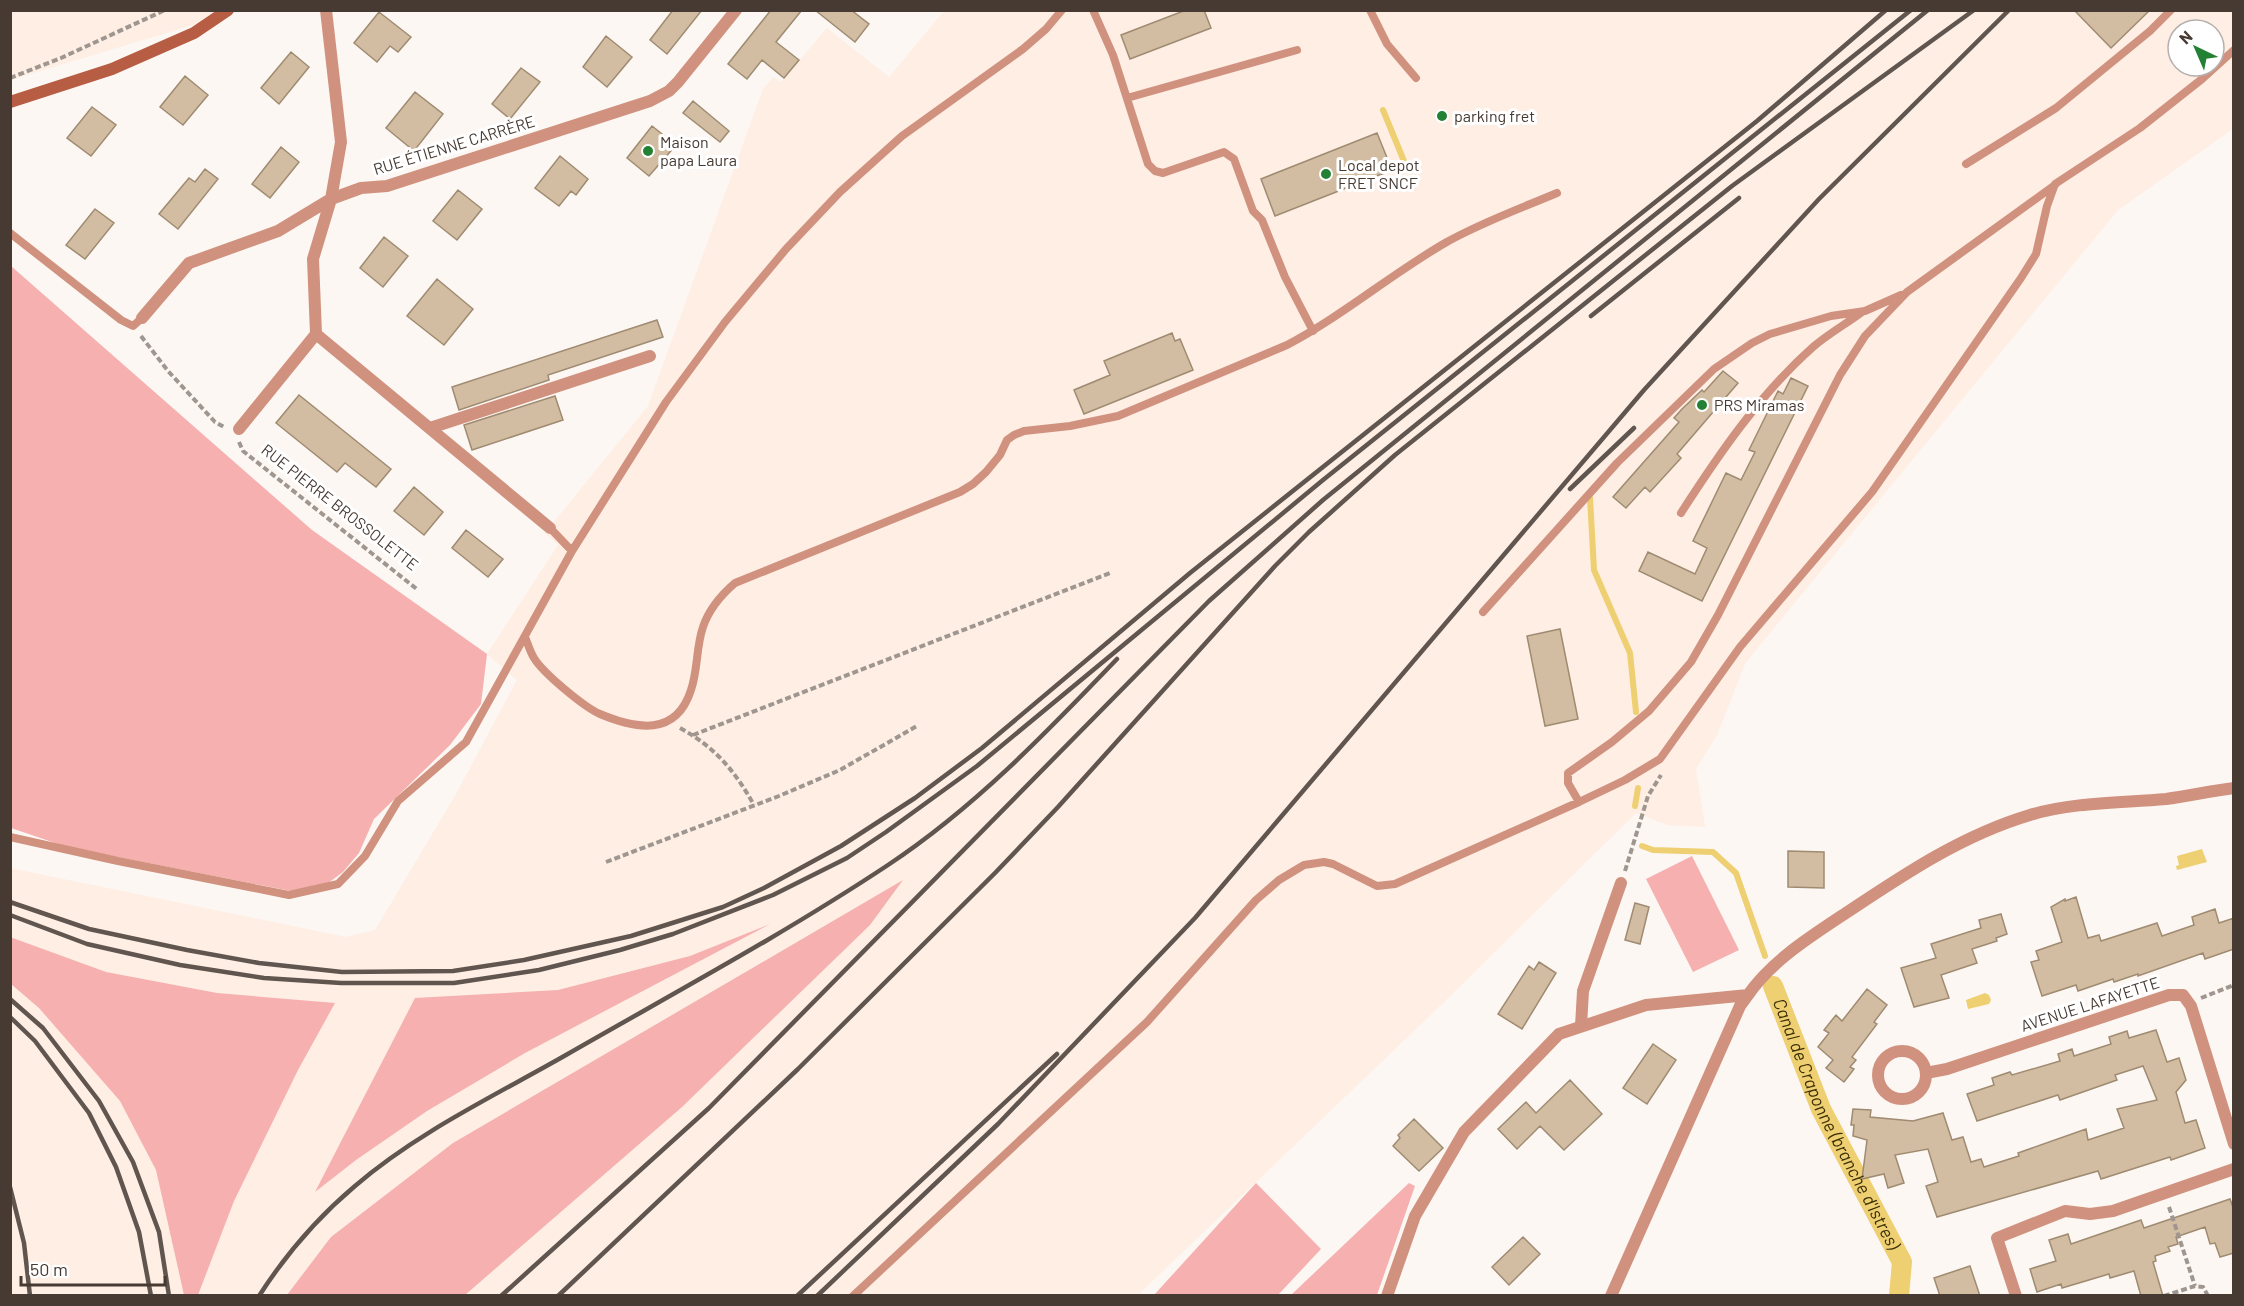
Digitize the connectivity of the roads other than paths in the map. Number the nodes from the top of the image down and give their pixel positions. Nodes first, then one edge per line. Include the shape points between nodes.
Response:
1 (326, 10) edge
2 (736, 10) edge
3 (1062, 10) edge
4 (1093, 10) edge
5 (1370, 10) edge
6 (2171, 10) edge
7 (228, 11) edge
8 (1297, 50) dead end
9 (2234, 50) edge
10 (1416, 78) dead end
11 (1127, 98) junction
12 (10, 102) edge
13 (1966, 164) dead end
14 (2055, 184) junction
15 (1557, 193) dead end
16 (331, 199) junction
17 (10, 233) edge
18 (1907, 292) junction
19 (1865, 310) junction
20 (138, 322) joint
21 (1313, 331) junction
22 (316, 334) junction
23 (650, 356) dead end
24 (430, 428) junction
25 (239, 429) road end
26 (1681, 513) dead end
27 (550, 528) joint
28 (572, 551) junction
29 (1483, 612) dead end
30 (525, 637) junction
31 (2234, 788) edge
32 (1579, 802) junction
33 (10, 837) edge
34 (1621, 883) road end
35 (1748, 995) junction
36 (1581, 1026) junction
37 (1926, 1072) junction
38 (2234, 1144) edge
39 (2234, 1169) edge
40 (853, 1296) edge
41 (1387, 1296) edge
42 (1611, 1296) edge
43 (2016, 1296) edge

1 - 16 street via 341,142
2 - 16 street, RUE ÉTIENNE CARRÈRE via 678,82 650,101 387,186 361,188
3 - 28 lane via 1023,49 902,136 840,192 786,249 666,402
4 - 11 lane
5 - 10 lane via 1387,44
6 - 13 lane via 2056,108
7 - 12 main road via 194,33 112,69
8 - 11 lane
9 - 14 lane via 2140,128
11 - 21 lane via 1148,164 1155,171 1163,173 1224,152 1234,159 1252,211 1262,220
14 - 18 lane
14 - 32 lane via 2036,254 1872,492 1740,647 1660,759
15 - 21 lane via 1445,243
16 - 20 street, RUE ÉTIENNE CARRÈRE via 278,231 189,263
16 - 22 street via 313,259
17 - 20 lane via 121,320
18 - 19 lane
18 - 32 lane via 1865,336 1845,366 1691,662 1649,711 1568,773 1568,783
19 - 26 lane via 1812,348 1776,384 1717,457
19 - 29 lane via 1778,331 1714,369 1617,463
21 - 30 lane via 1118,416 1014,435 986,472 960,492 735,583 723,593 703,627 692,690 683,708 669,722 639,725 591,710 543,669
22 - 24 street
22 - 25 street
23 - 24 street
24 - 27 street
27 - 28 lane
28 - 30 lane
30 - 33 lane via 466,742 398,801 365,856 338,884 289,895
31 - 35 street via 2031,815 1974,835 1913,869 1811,936 1759,979
32 - 40 lane via 1395,884 1377,886 1324,862 1304,865 1280,880 1256,900 1147,1023
34 - 36 street via 1584,991
35 - 36 street via 1646,1005
35 - 42 street
36 - 41 street via 1559,1034 1464,1132 1415,1216
37 - 37 street via 1920,1059 1898,1052 1880,1065 1878,1081 1892,1098 1906,1099 1919,1093
37 - 38 street, AVENUE LAFAYETTE via 1947,1069 2169,995 2183,995 2191,1006
39 - 43 street via 2113,1211 2065,1211 1997,1238

